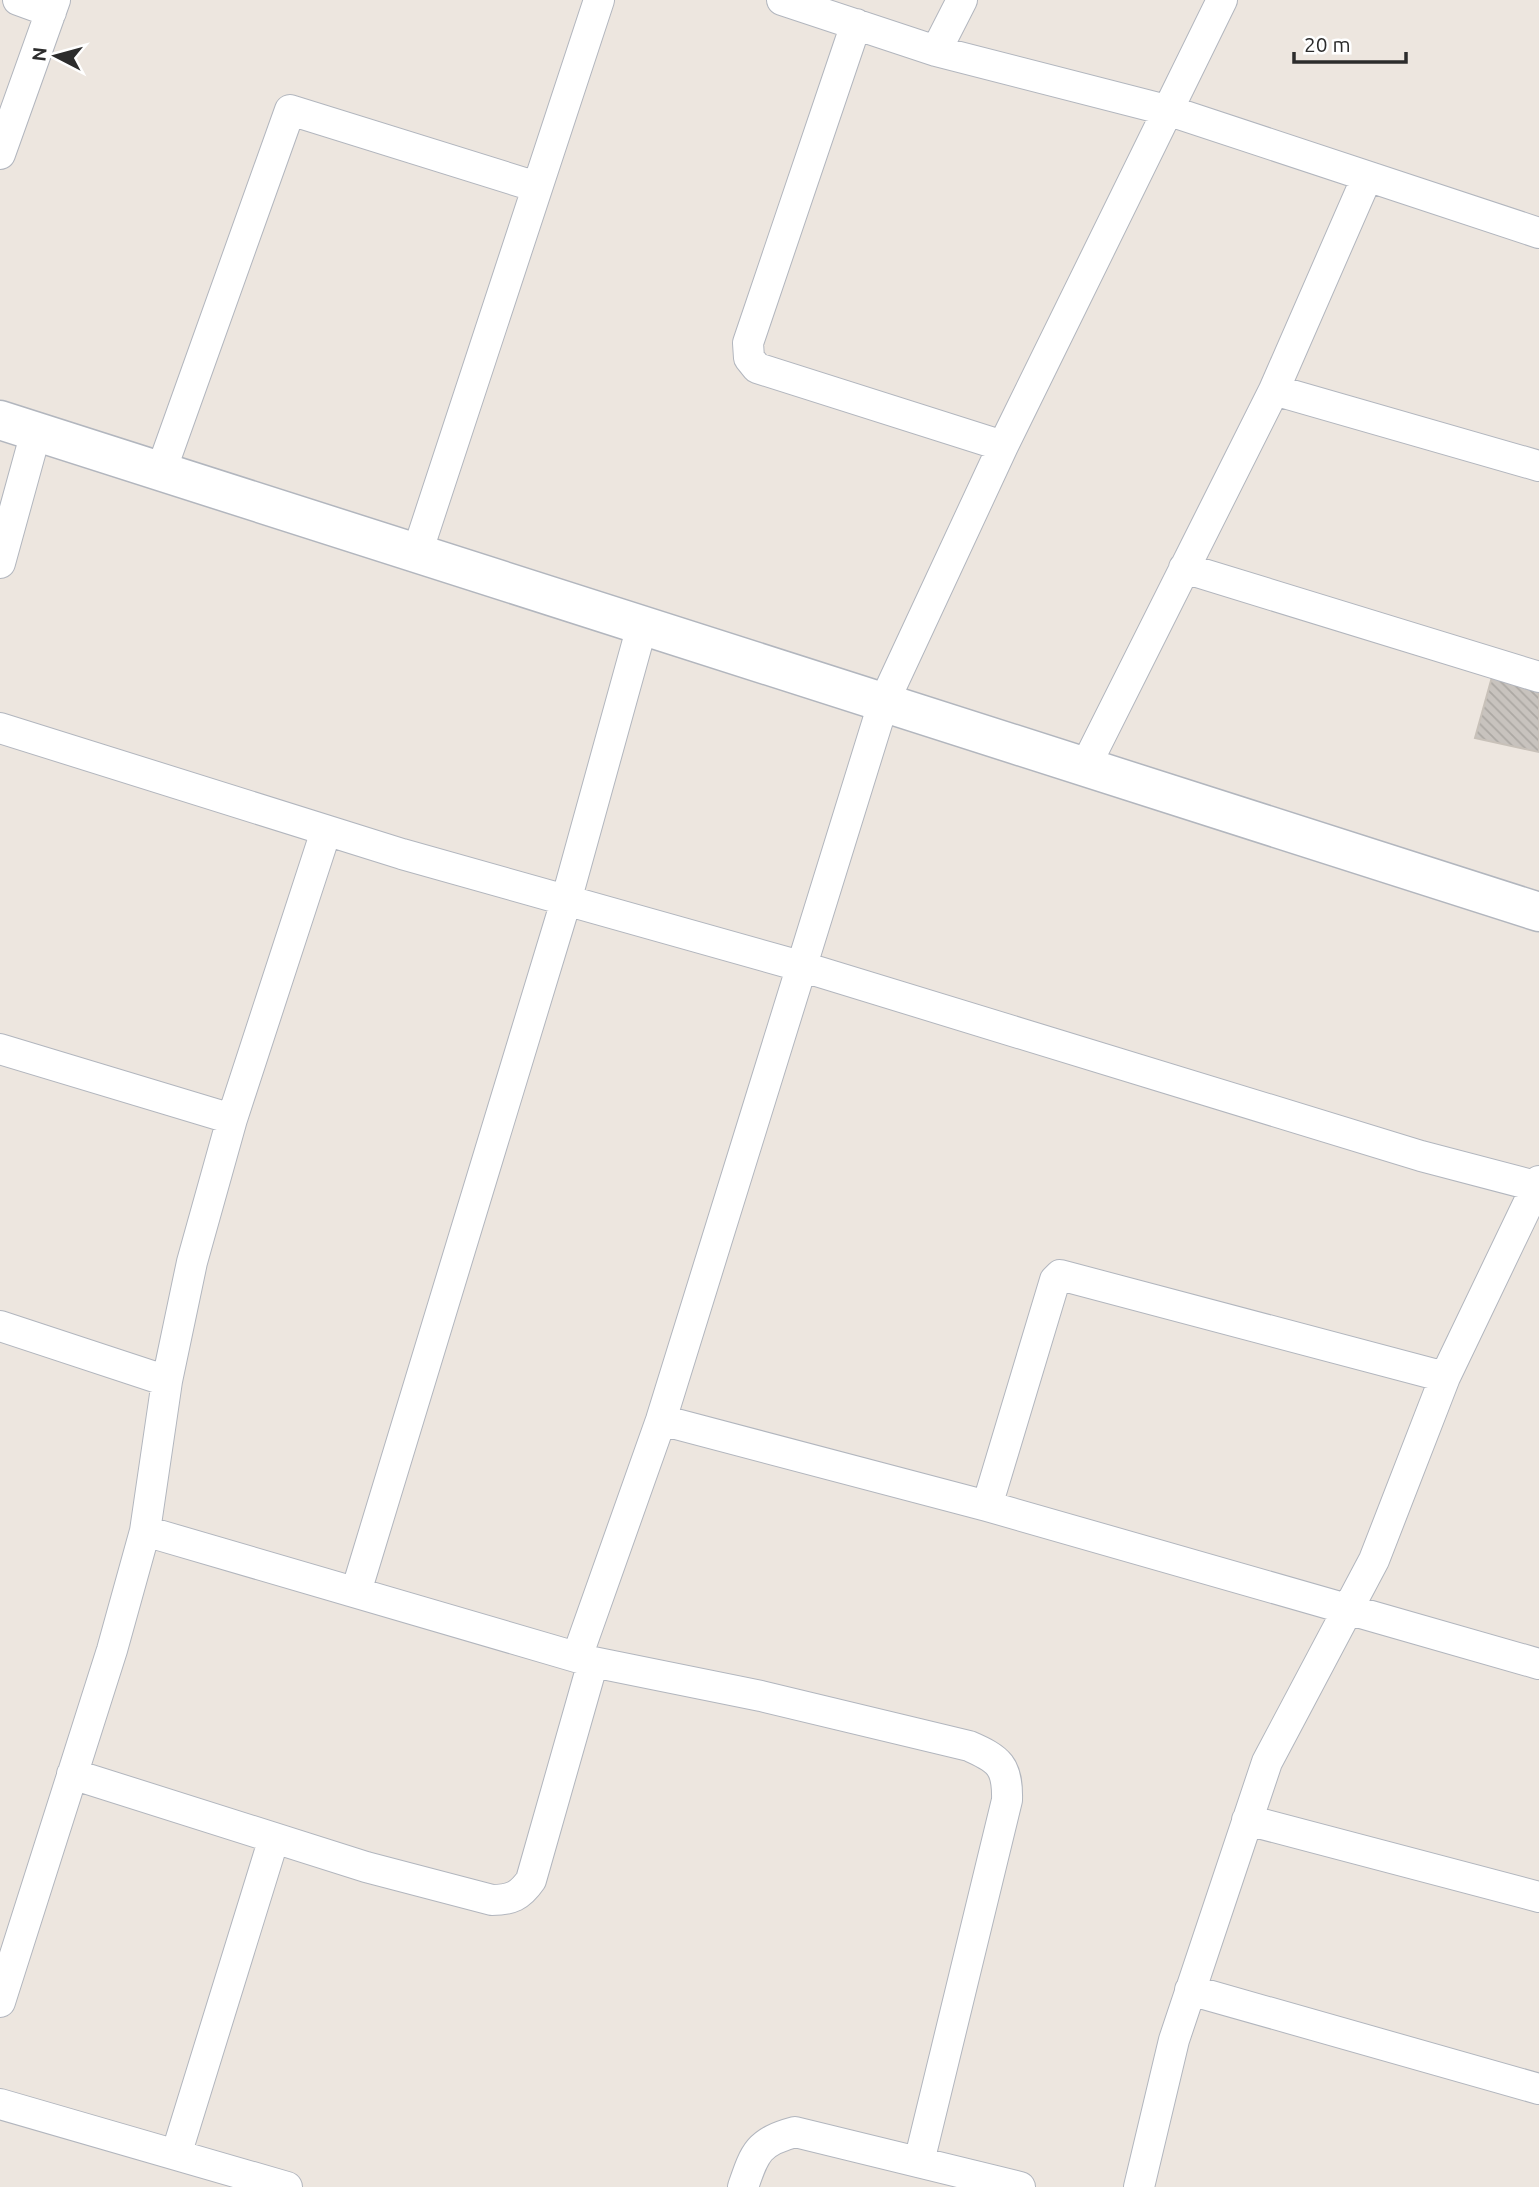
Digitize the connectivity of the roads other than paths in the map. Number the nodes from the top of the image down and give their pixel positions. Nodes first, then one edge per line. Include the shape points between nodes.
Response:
1 (18, 0) edge
2 (599, 0) edge
3 (782, 0) edge
4 (962, 0) edge
5 (1222, 0) edge
6 (53, 6) edge
7 (856, 24) junction
8 (936, 51) junction
9 (1170, 111) junction
10 (0, 154) edge
11 (1367, 177) junction
12 (537, 187) junction
13 (1539, 233) edge
14 (1274, 390) junction
15 (0, 420) edge
16 (36, 432) junction
17 (1003, 446) junction
18 (1539, 466) edge
19 (161, 471) junction
20 (417, 553) junction
21 (0, 563) edge
22 (1184, 568) junction
23 (642, 626) junction
24 (1539, 677) edge
25 (883, 704) junction
26 (0, 728) edge
27 (1085, 767) junction
28 (327, 831) junction
29 (566, 901) junction
30 (1539, 912) edge
31 (800, 966) junction
32 (0, 1049) edge
33 (232, 1119) junction
34 (1538, 1185) edge
35 (0, 1326) edge
36 (1445, 1377) junction
37 (167, 1381) junction
38 (662, 1420) junction
39 (987, 1506) junction
40 (145, 1531) junction
41 (356, 1592) junction
42 (1349, 1609) junction
43 (585, 1660) junction
44 (1539, 1664) edge
45 (72, 1774) junction
46 (1247, 1819) junction
47 (274, 1838) junction
48 (1539, 1897) edge
49 (1190, 1990) junction
50 (0, 2002) edge
51 (1539, 2089) edge
52 (0, 2104) edge
53 (176, 2155) junction
54 (919, 2162) junction
55 (1007, 2185) edge
56 (287, 2187) edge
57 (743, 2187) edge
58 (1139, 2187) edge

1 - 6 street
2 - 12 street
3 - 7 street
4 - 8 street
5 - 9 street
6 - 10 street
7 - 8 street
7 - 17 street via 748,343 749,358 757,368
8 - 9 street
9 - 11 street
9 - 17 street
11 - 13 street
11 - 14 street
12 - 19 street via 290,110
12 - 20 street
14 - 18 street
14 - 22 street
15 - 16 street
16 - 19 street
16 - 21 street
17 - 25 street
19 - 20 street
20 - 23 street
22 - 24 street
22 - 27 street
23 - 25 street
23 - 29 street
25 - 27 street
25 - 31 street
26 - 28 street
27 - 30 street
28 - 29 street
28 - 33 street
29 - 31 street
29 - 41 street
31 - 34 street via 1421,1156
31 - 38 street
32 - 33 street
33 - 37 street via 192,1262
34 - 36 street
35 - 37 street
36 - 39 street via 1060,1275
36 - 42 street via 1374,1560
37 - 40 street
38 - 39 street
38 - 43 street
39 - 42 street
40 - 41 street
40 - 45 street
41 - 43 street
42 - 44 street
42 - 46 street via 1267,1762
43 - 47 street via 531,1880 522,1893 509,1900 492,1900
43 - 54 street via 969,1746 992,1756 1003,1769 1007,1800
45 - 47 street
45 - 50 street
46 - 48 street
46 - 49 street
47 - 53 street
49 - 51 street
49 - 58 street
52 - 53 street
53 - 56 street
54 - 55 street
54 - 57 street via 794,2132 768,2139 754,2155

